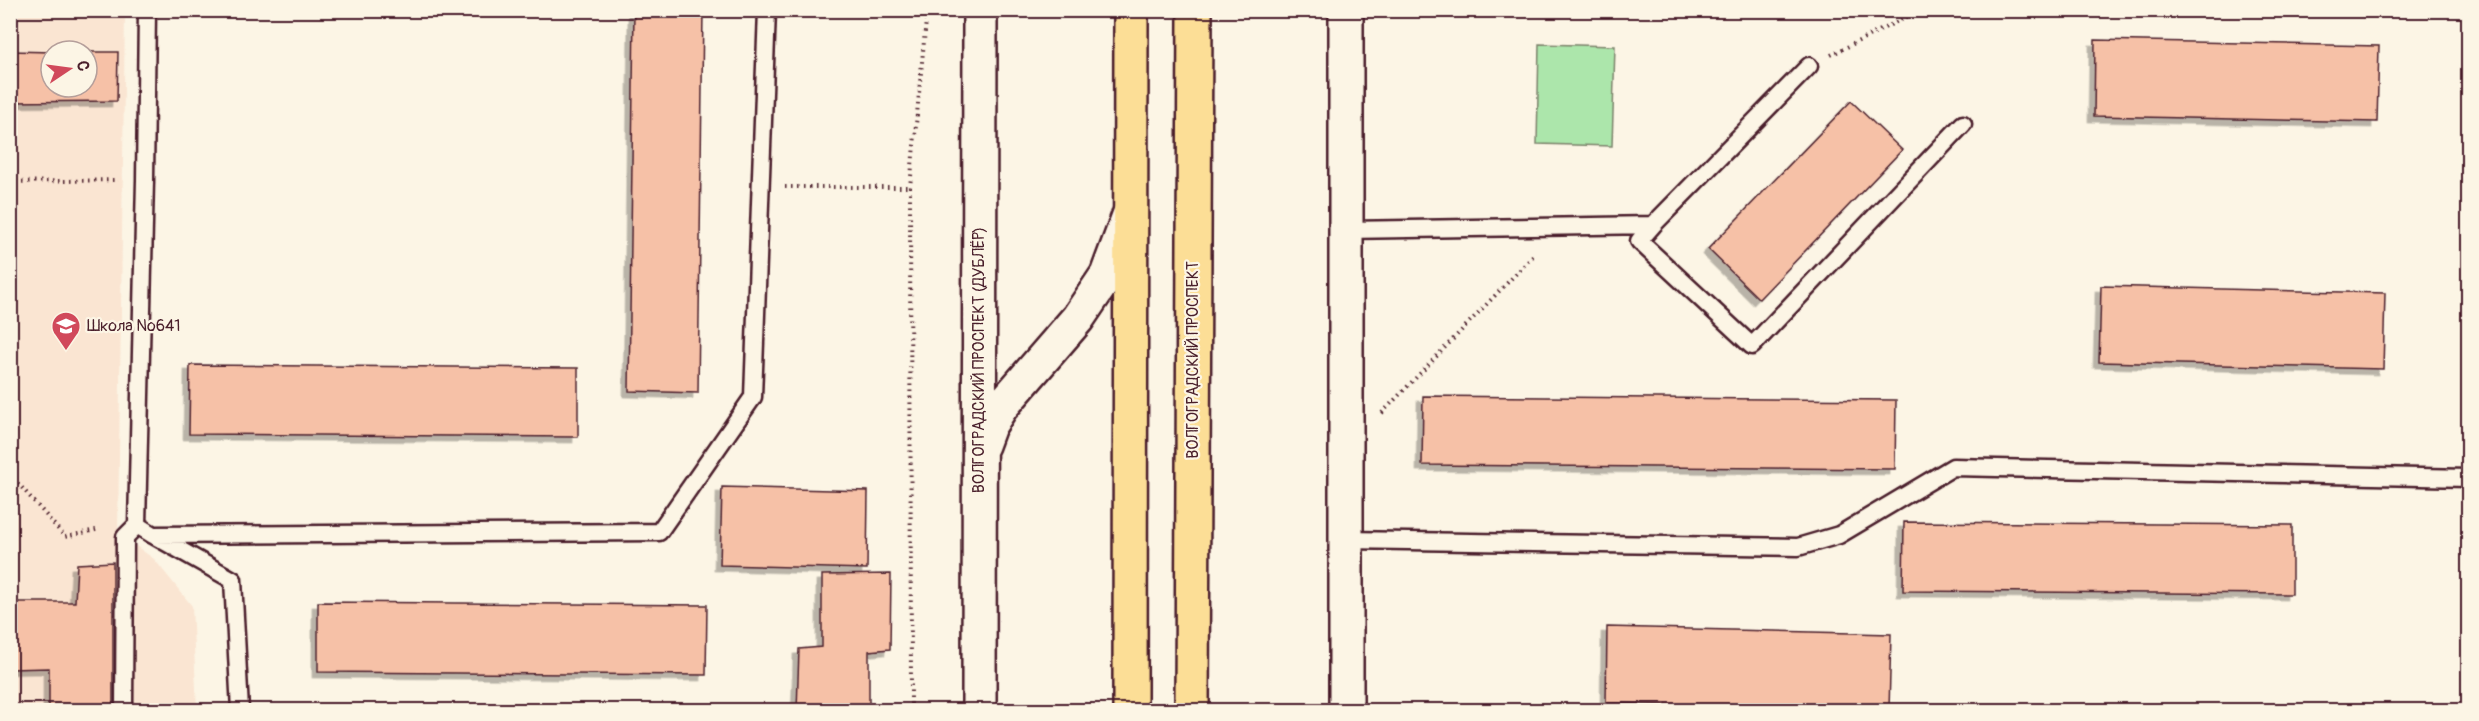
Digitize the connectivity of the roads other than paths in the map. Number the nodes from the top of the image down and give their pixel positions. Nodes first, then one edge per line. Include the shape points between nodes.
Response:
1 (147, 10) edge
2 (767, 10) edge
3 (980, 10) edge
4 (1131, 10) edge
5 (1195, 10) edge
6 (1346, 10) edge
7 (1809, 66) road end
8 (1963, 124) dead end
9 (1132, 209) junction
10 (1653, 225) junction
11 (1346, 230) junction
12 (978, 455) junction
13 (2469, 478) edge
14 (137, 525) junction
15 (153, 535) junction
16 (1346, 540) junction
17 (124, 711) edge
18 (240, 711) edge
19 (979, 711) edge
20 (1130, 711) edge
21 (1192, 711) edge
22 (1346, 711) edge

1 - 14 lane
2 - 15 lane via 753,397 659,532
3 - 12 street, ВОЛГОГРАДСКИЙ ПРОСПЕКТ (ДУБЛЁР)
4 - 9 main road
5 - 21 main road, ВОЛГОГРАДСКИЙ ПРОСПЕКТ
6 - 11 street
7 - 10 lane
8 - 10 lane via 1752,346 1639,241
9 - 12 street via 1107,275 1078,318 1001,408
9 - 20 main road
10 - 11 lane
11 - 16 street
12 - 19 street, ВОЛГОГРАДСКИЙ ПРОСПЕКТ (ДУБЛЁР)
13 - 16 lane via 1953,467 1839,535 1798,547
14 - 15 lane
14 - 17 lane via 125,537
15 - 18 lane via 233,580
16 - 22 street

